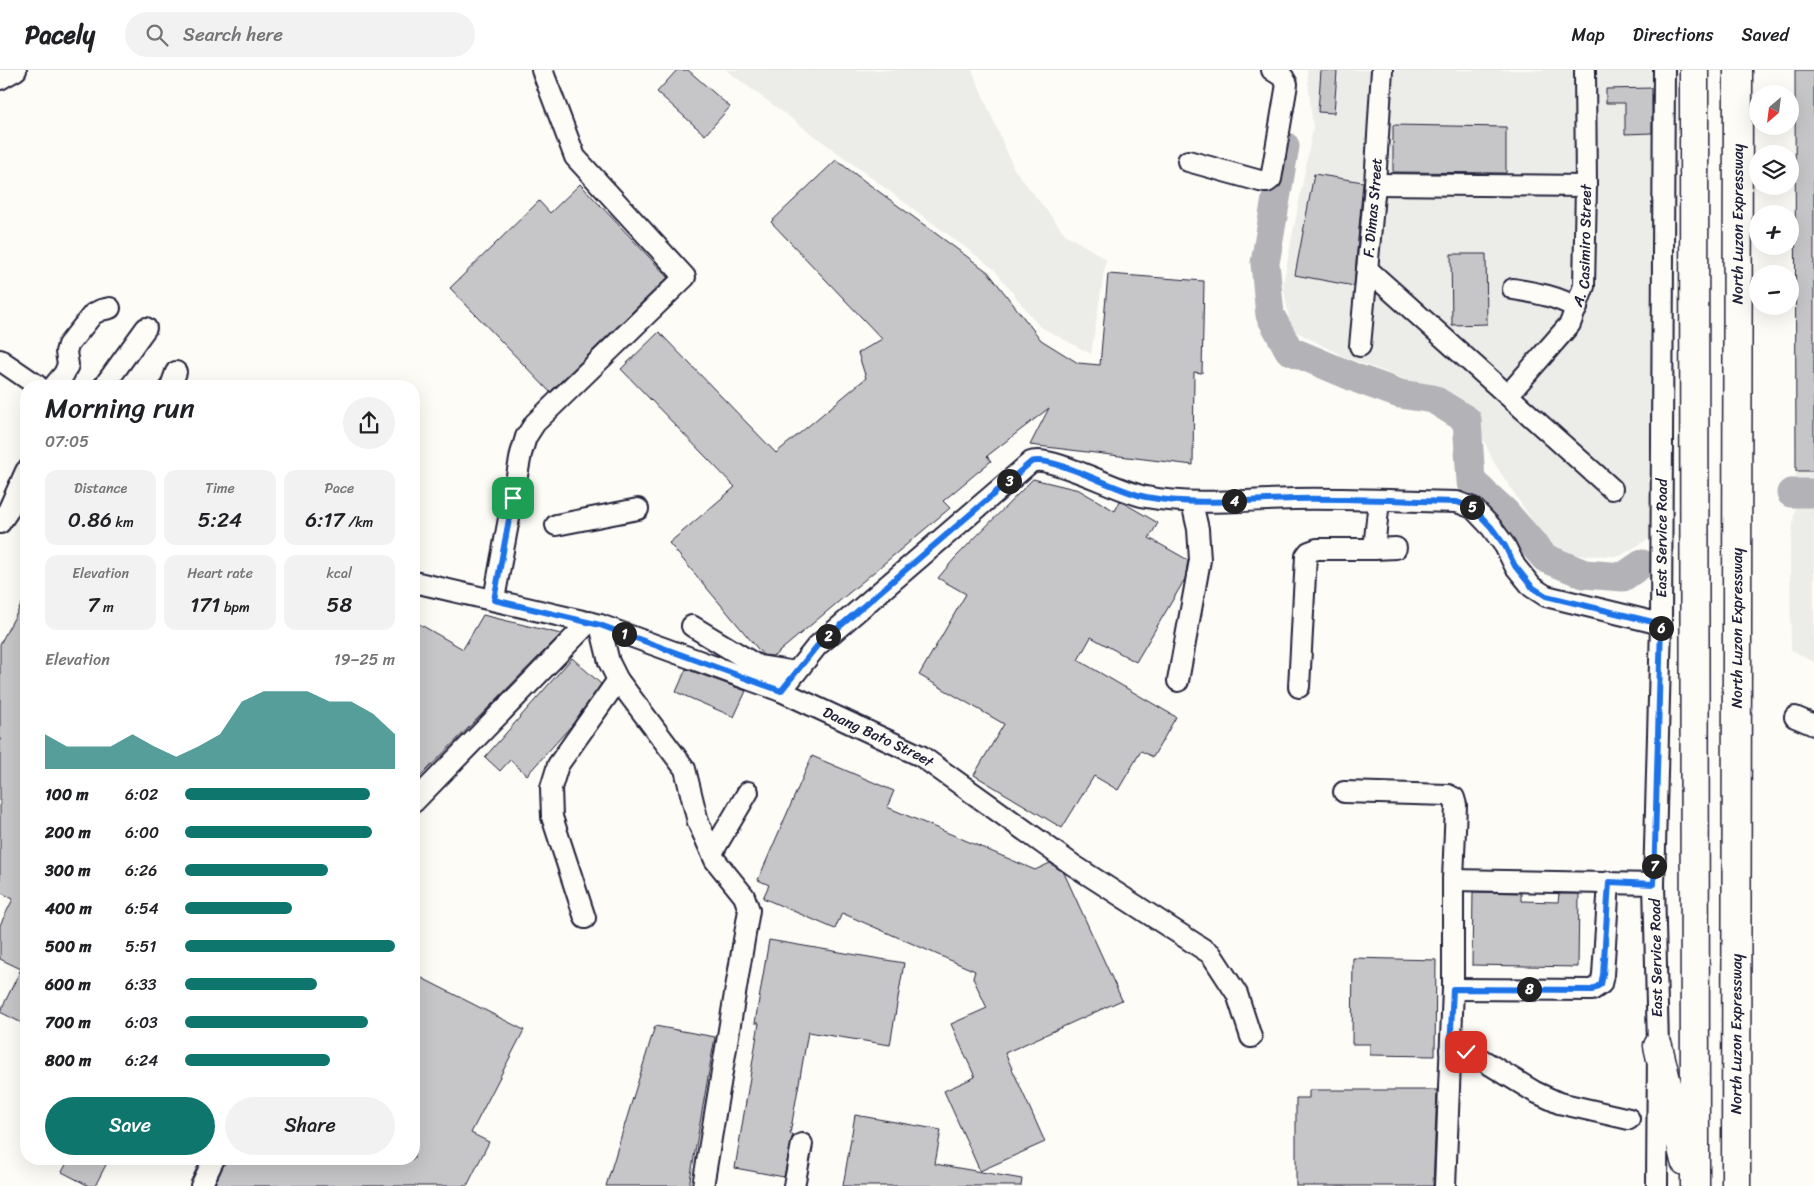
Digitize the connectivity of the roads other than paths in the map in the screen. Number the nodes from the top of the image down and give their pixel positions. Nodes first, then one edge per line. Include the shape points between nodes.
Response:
1 (16, 70) edge
2 (542, 70) edge
3 (1272, 70) edge
4 (1382, 70) edge
5 (1585, 70) edge
6 (1664, 70) edge
7 (1694, 70) edge
8 (1738, 70) edge
9 (0, 79) edge
10 (1188, 161) dead end
11 (1374, 184) junction
12 (1586, 186) junction
13 (1367, 269) junction
14 (1513, 289) dead end
15 (110, 308) dead end
16 (1577, 308) junction
17 (146, 328) dead end
18 (1360, 346) dead end
19 (0, 360) edge
20 (29, 380) edge
21 (59, 380) edge
22 (108, 380) edge
23 (1508, 395) junction
24 (20, 485) edge
25 (1612, 489) dead end
26 (1379, 500) junction
27 (1192, 503) junction
28 (638, 509) dead end
29 (0, 523) edge
30 (556, 525) dead end
31 (1396, 548) dead end
32 (1374, 549) junction
33 (420, 583) edge
34 (494, 600) junction
35 (594, 624) junction
36 (1661, 624) junction
37 (692, 626) dead end
38 (796, 672) junction
39 (618, 680) junction
40 (1178, 681) dead end
41 (1299, 688) dead end
42 (781, 691) junction
43 (1795, 717) dead end
44 (1814, 724) edge
45 (748, 792) dead end
46 (1344, 792) dead end
47 (420, 796) edge
48 (712, 853) junction
49 (1453, 880) junction
50 (1609, 882) junction
51 (1654, 884) junction
52 (585, 918) dead end
53 (1453, 989) junction
54 (1251, 1037) dead end
55 (1658, 1046) junction
56 (1450, 1050) junction
57 (1629, 1119) dead end
58 (802, 1144) dead end
59 (211, 1165) edge
60 (709, 1185) edge
61 (201, 1186) edge
62 (794, 1186) edge
63 (1445, 1186) edge
64 (1657, 1186) edge
65 (1691, 1186) edge
66 (1696, 1186) edge
67 (1736, 1186) edge

1 - 9 street
2 - 34 street via 574,157 685,277 535,423 526,437
3 - 10 street via 1283,76 1287,84 1271,179 1260,181
4 - 11 street, F. Dimas Street
5 - 12 street, A. Casimiro Street
6 - 36 street, East Service Road
7 - 66 highway
8 - 67 highway, North Luzon Expressway
11 - 12 street
11 - 13 street, F. Dimas Street
12 - 16 street, A. Casimiro Street via 1584,286
13 - 18 street, F. Dimas Street
13 - 23 street
14 - 16 street via 1551,296
15 - 21 street via 93,314 68,345 68,365
16 - 23 street, A. Casimiro Street via 1570,324
17 - 22 street
19 - 20 street
23 - 25 street
24 - 29 street
26 - 27 street
26 - 32 street
26 - 36 street via 1457,502 1473,508 1500,539 1532,587 1546,596
27 - 38 street via 1144,497 1054,464 1040,460 1031,462 817,646
27 - 40 street via 1200,560
28 - 30 street
31 - 32 street
32 - 41 street via 1316,549 1306,556
33 - 34 street, Daang Bato Street
34 - 35 street, Daang Bato Street
35 - 39 street
35 - 42 street, Daang Bato Street
35 - 47 street
36 - 51 street, East Service Road
37 - 38 street via 758,666
38 - 42 street
39 - 48 street via 685,769 698,822
39 - 52 street via 558,765 552,788 552,817
42 - 54 street, Daang Bato Street via 921,756 1073,865 1211,954 1237,994
43 - 44 street
45 - 48 street
46 - 49 street via 1448,795 1454,798
48 - 60 street via 744,896 749,910
49 - 50 street
49 - 53 street
50 - 51 street
50 - 53 street via 1601,984 1592,990
51 - 55 street, East Service Road
53 - 56 street
55 - 64 street, East Service Road
55 - 65 highway
56 - 57 street via 1474,1055 1559,1103
56 - 63 street
58 - 62 street
59 - 61 street

